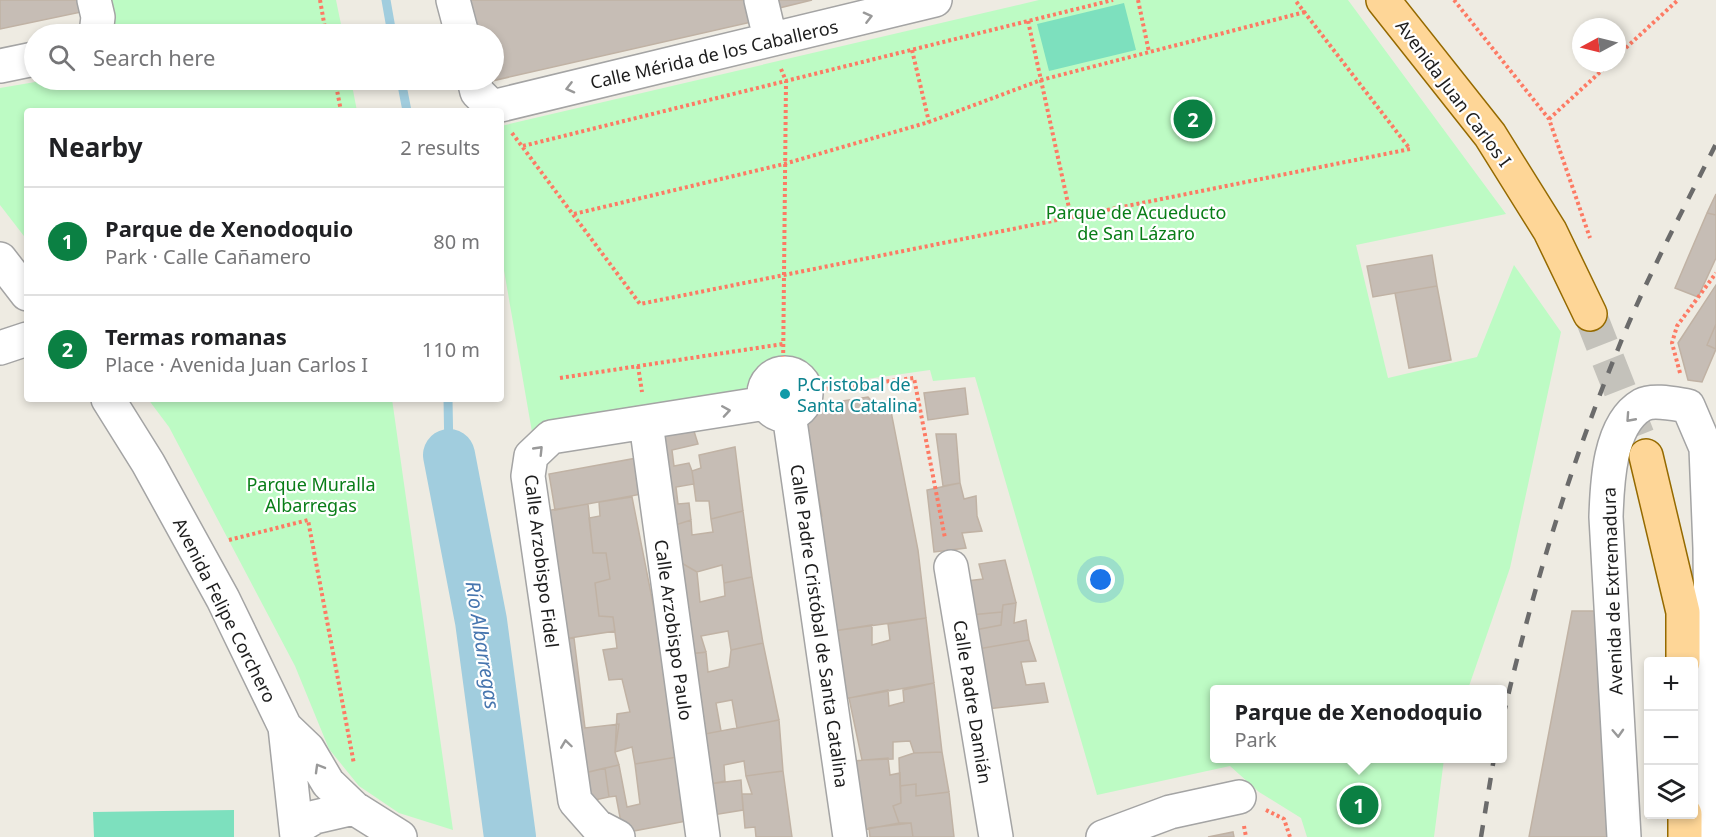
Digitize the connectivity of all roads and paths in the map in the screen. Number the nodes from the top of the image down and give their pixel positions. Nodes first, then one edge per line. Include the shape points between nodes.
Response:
1 (94, 0) edge
2 (320, 0) edge
3 (453, 0) edge
4 (761, 0) edge
5 (935, 0) edge
6 (1113, 0) edge
7 (1138, 0) edge
8 (1295, 0) edge
9 (1383, 0) edge
10 (1454, 0) edge
11 (1678, 0) edge
12 (1305, 12) junction
13 (1028, 21) junction
14 (97, 24) edge
15 (325, 24) edge
16 (459, 24) edge
17 (770, 38) junction
18 (1626, 48) edge
19 (912, 50) junction
20 (1149, 52) junction
21 (24, 61) edge
22 (0, 66) edge
23 (1600, 72) edge
24 (1041, 80) junction
25 (786, 81) junction
26 (337, 90) edge
27 (476, 90) edge
28 (340, 108) edge
29 (492, 108) edge
30 (504, 116) edge
31 (1549, 119) junction
32 (504, 122) edge
33 (929, 122) junction
34 (522, 146) junction
35 (784, 164) junction
36 (574, 214) junction
37 (1071, 217) junction
38 (1592, 244) dead end
39 (0, 259) edge
40 (1716, 273) edge
41 (783, 275) junction
42 (24, 290) edge
43 (1590, 314) tunnel mouth
44 (24, 340) edge
45 (0, 348) edge
46 (560, 378) dead end
47 (785, 385) junction
48 (110, 402) edge
49 (1702, 407) edge
50 (646, 423) junction
51 (1711, 444) edge
52 (1646, 456) tunnel mouth
53 (229, 540) dead end
54 (951, 567) joint
55 (1683, 657) edge
56 (285, 727) junction
57 (1239, 797) joint
58 (359, 812) junction
59 (1685, 819) edge
60 (304, 834) edge
61 (400, 837) edge
62 (618, 837) edge
63 (703, 837) edge
64 (850, 837) edge
65 (996, 837) edge
66 (1103, 837) edge
67 (1290, 837) edge
68 (1624, 837) edge
69 (1686, 837) edge
70 (1713, 837) edge

1 - 14 street
2 - 15 path
3 - 16 street
4 - 17 street
17 -> 5 street, Calle Mérida de los Caballeros
6 - 13 path
7 - 20 path
8 - 12 path
9 - 43 main road, Avenida Juan Carlos I via 1490,135 1550,231
10 - 31 path
11 - 18 path
12 - 20 path
12 - 37 path via 1410,148
13 - 19 path
13 - 24 path
17 - 25 path
17 -> 30 street, Calle Mérida de los Caballeros
19 - 25 path
19 - 33 path
20 - 24 path
21 - 22 street
23 - 31 path
24 - 33 path
24 - 37 path
25 - 34 path
25 - 35 path
26 - 28 path
27 - 29 street
31 - 38 path
32 - 34 path
33 - 35 path
34 - 36 path
35 - 36 path
35 - 41 path
36 - 41 path via 640,304
37 - 41 path
39 - 42 street
40 - 49 path via 1677,326 1672,343
41 - 47 path
44 - 45 street
46 - 47 path
50 -> 47 street, Calle Arzobispo Fidel
47 - 54 path via 914,378
47 - 64 street, Calle Padre Cristóbal de Santa Catalina
48 - 56 street, Avenida Felipe Corchero via 223,599
49 - 51 street
49 -> 68 street, Avenida de Extremadura via 1643,404 1624,421 1608,474 1606,517
62 -> 50 street, Calle Arzobispo Fidel via 597,826 575,801 528,476 531,456 551,437
50 - 63 street, Calle Arzobispo Paulo
51 - 70 street
52 - 55 main road via 1683,612
53 - 58 path via 308,520
54 - 65 street, Calle Padre Damián
58 -> 56 street via 328,783 308,749
56 - 60 street, Avenida Felipe Corchero
57 - 66 street via 1170,812
57 - 67 path via 1284,819
58 - 60 street via 315,817
58 - 61 street
59 - 69 main road

